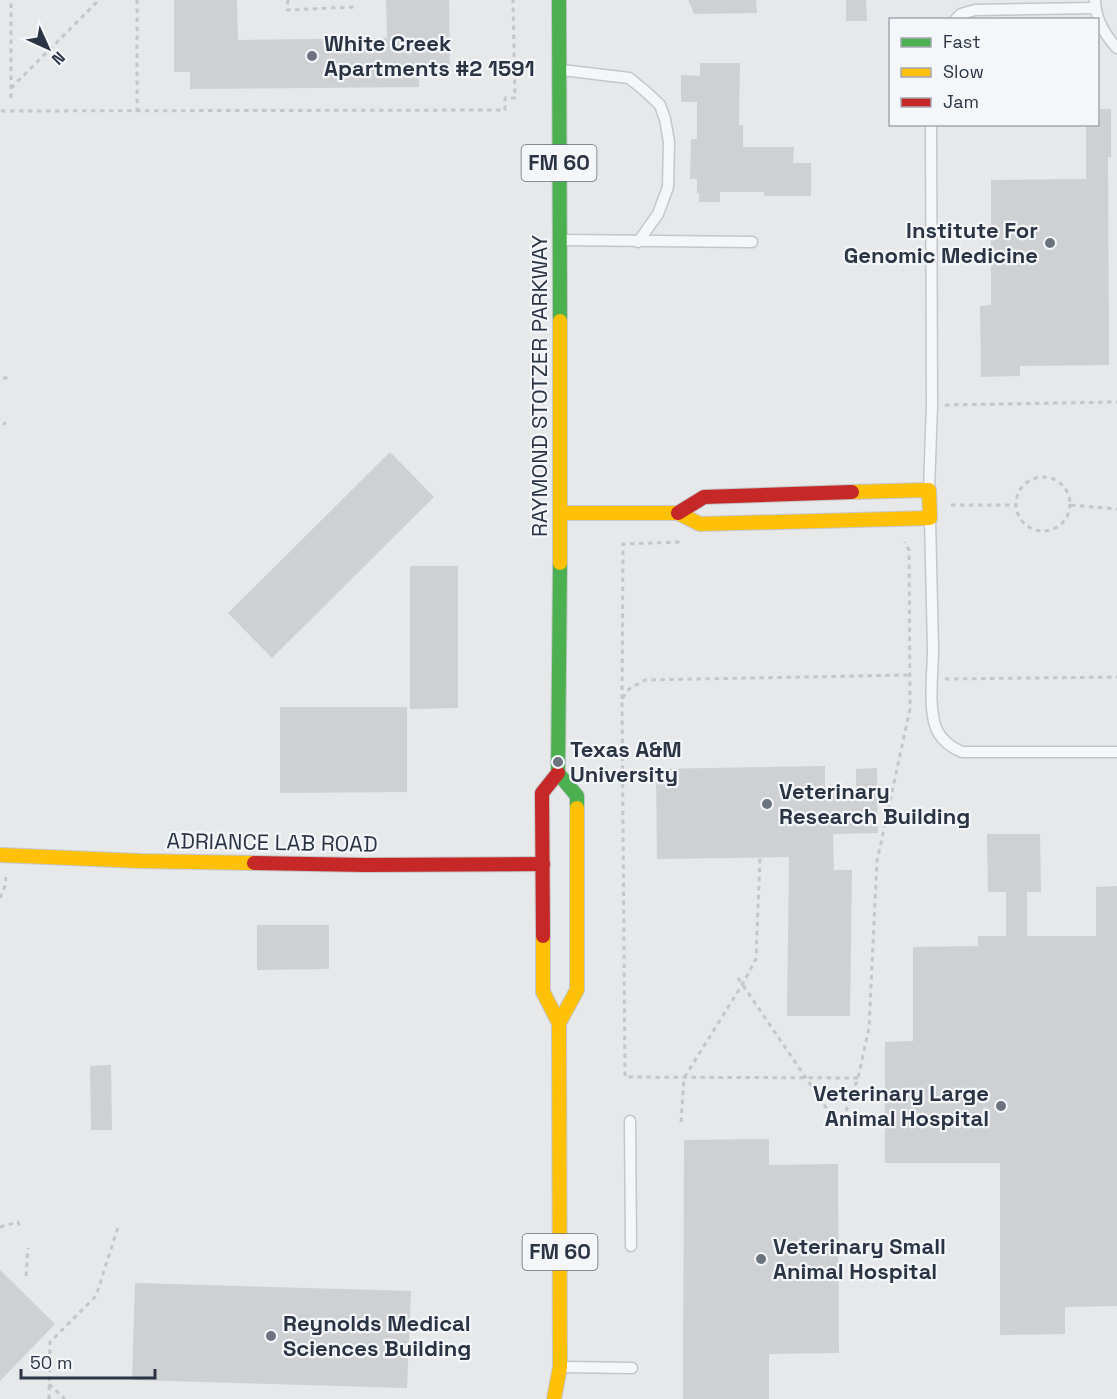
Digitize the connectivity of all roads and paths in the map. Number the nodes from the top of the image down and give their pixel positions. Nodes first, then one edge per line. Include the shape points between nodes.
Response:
1 (11, 0) edge
2 (99, 0) edge
3 (137, 0) edge
4 (288, 0) edge
5 (513, 0) edge
6 (559, 0) edge
7 (1095, 4) edge
8 (354, 7) dead end
9 (957, 18) edge
10 (1117, 48) edge
11 (559, 70) junction
12 (11, 88) junction
13 (11, 98) dead end
14 (1, 111) edge
15 (137, 112) junction
16 (931, 126) edge
17 (560, 240) junction
18 (638, 242) junction
19 (753, 242) dead end
20 (3, 378) dead end
21 (11, 378) dead end
22 (1117, 402) edge
23 (932, 405) junction
24 (930, 490) junction
25 (1015, 505) junction
26 (1070, 505) junction
27 (1117, 509) edge
28 (930, 512) junction
29 (561, 513) junction
30 (678, 513) junction
31 (898, 538) dead end
32 (690, 541) dead end
33 (909, 675) junction
34 (1117, 677) edge
35 (933, 679) junction
36 (622, 699) junction
37 (1117, 752) edge
38 (558, 772) junction
39 (0, 855) edge
40 (760, 858) dead end
41 (543, 864) junction
42 (6, 871) dead end
43 (556, 875) dead end
44 (0, 898) edge
45 (566, 947) dead end
46 (577, 966) junction
47 (738, 978) dead end
48 (742, 984) junction
49 (559, 1023) junction
50 (684, 1078) junction
51 (806, 1078) junction
52 (858, 1078) junction
53 (630, 1121) dead end
54 (681, 1122) dead end
55 (0, 1227) edge
56 (20, 1227) dead end
57 (118, 1227) dead end
58 (631, 1246) dead end
59 (28, 1248) dead end
60 (26, 1276) dead end
61 (560, 1368) junction
62 (632, 1368) dead end
63 (49, 1384) junction
64 (49, 1399) edge
65 (65, 1399) edge
66 (554, 1399) edge
67 (567, 1399) edge

1 - 12 path
2 - 12 path
3 - 15 path
4 - 8 path via 286,10
5 - 15 path via 515,98 505,98 504,110
6 - 11 main road, RAYMOND STOTZER PARKWAY / FM 60
7 - 9 lane via 975,10
7 - 10 lane via 1104,30
11 - 17 main road, RAYMOND STOTZER PARKWAY / FM 60
11 - 18 lane via 629,78 660,105 669,142 668,187 658,214
12 - 13 path
14 - 15 path
16 - 23 lane
17 - 18 lane
17 - 29 main road, RAYMOND STOTZER PARKWAY / FM 60
18 - 19 lane
20 - 21 path
22 - 23 path
23 - 24 lane
24 - 28 main road
24 - 30 main road via 704,497
25 - 26 path via 1022,522 1038,532 1064,522
25 - 26 path via 1027,482 1044,477 1059,482
25 - 28 path
26 - 27 path
28 - 30 main road via 700,524
28 - 35 lane
29 - 30 main road
29 - 38 main road, RAYMOND STOTZER PARKWAY / FM 60
31 - 33 path via 909,550
32 - 36 path via 623,544
33 - 36 path via 645,680 629,689
33 - 52 path via 910,709 877,861 869,1028
34 - 35 path
35 - 37 lane via 932,708 939,735 962,752
36 - 50 path via 625,1077
38 - 41 main road, FM 60 via 543,793
38 - 46 main road, FM 60 via 577,796
39 - 41 main road, ADRIANCE LAB ROAD via 365,865
40 - 48 path via 756,959
41 - 43 main road
41 - 49 main road, FM 60 via 543,992
42 - 44 path
45 - 46 main road
46 - 49 main road, FM 60 via 577,990
47 - 48 path
48 - 50 path
48 - 51 path
49 - 61 main road, FM 60
50 - 51 path
50 - 54 path
51 - 52 path
51 - 52 path via 840,1128
53 - 58 lane
55 - 56 path via 18,1222
57 - 63 path via 96,1296 50,1342
59 - 60 path
61 - 62 lane
61 - 66 main road, FM 60
61 - 67 main road, FM 60
63 - 64 path
63 - 65 path

